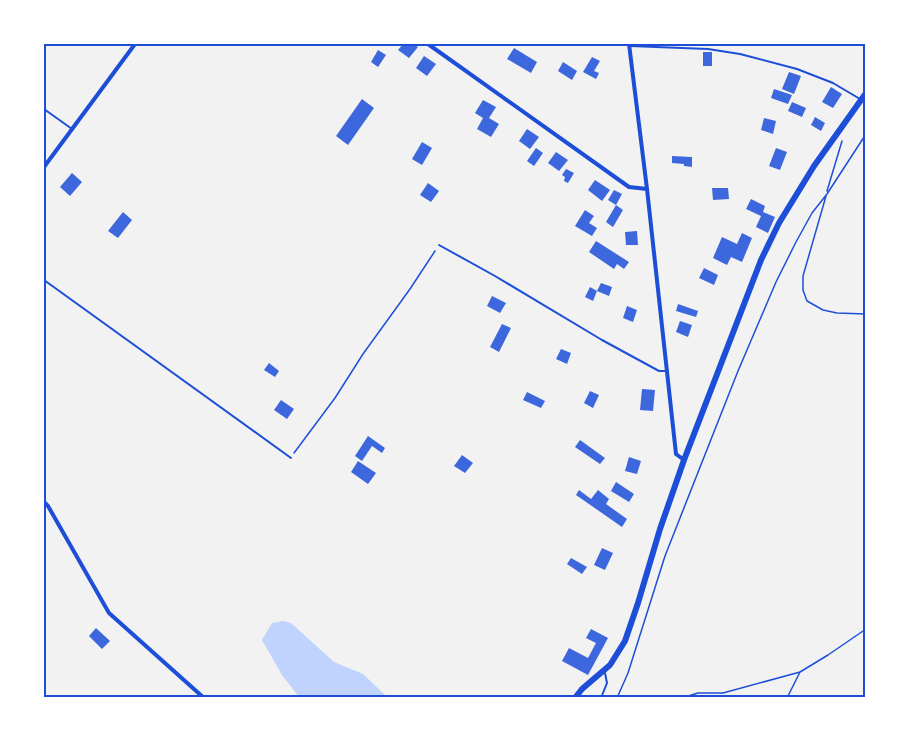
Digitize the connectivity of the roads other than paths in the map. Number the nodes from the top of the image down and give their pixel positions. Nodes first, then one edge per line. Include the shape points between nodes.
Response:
1 (135, 44) edge
2 (428, 44) edge
3 (630, 45) edge
4 (866, 93) edge
5 (861, 100) junction
6 (44, 109) edge
7 (72, 129) junction
8 (44, 167) edge
9 (647, 189) junction
10 (439, 245) road end
11 (44, 280) edge
12 (667, 370) junction
13 (291, 458) road end
14 (684, 460) junction
15 (44, 502) edge
16 (604, 670) junction
17 (204, 698) edge
18 (575, 698) edge
19 (601, 698) edge

1 - 7 street
2 - 9 street via 628,187
3 - 5 lane via 740,54 797,69 833,83
3 - 9 street
4 - 5 main road
5 - 14 main road via 779,223
6 - 7 lane
7 - 8 street
9 - 12 street
10 - 12 lane via 602,340 659,371
11 - 13 lane
12 - 14 street via 676,454
14 - 16 main road via 631,626 621,649
15 - 17 street via 109,613
16 - 18 main road
16 - 19 lane via 607,683

